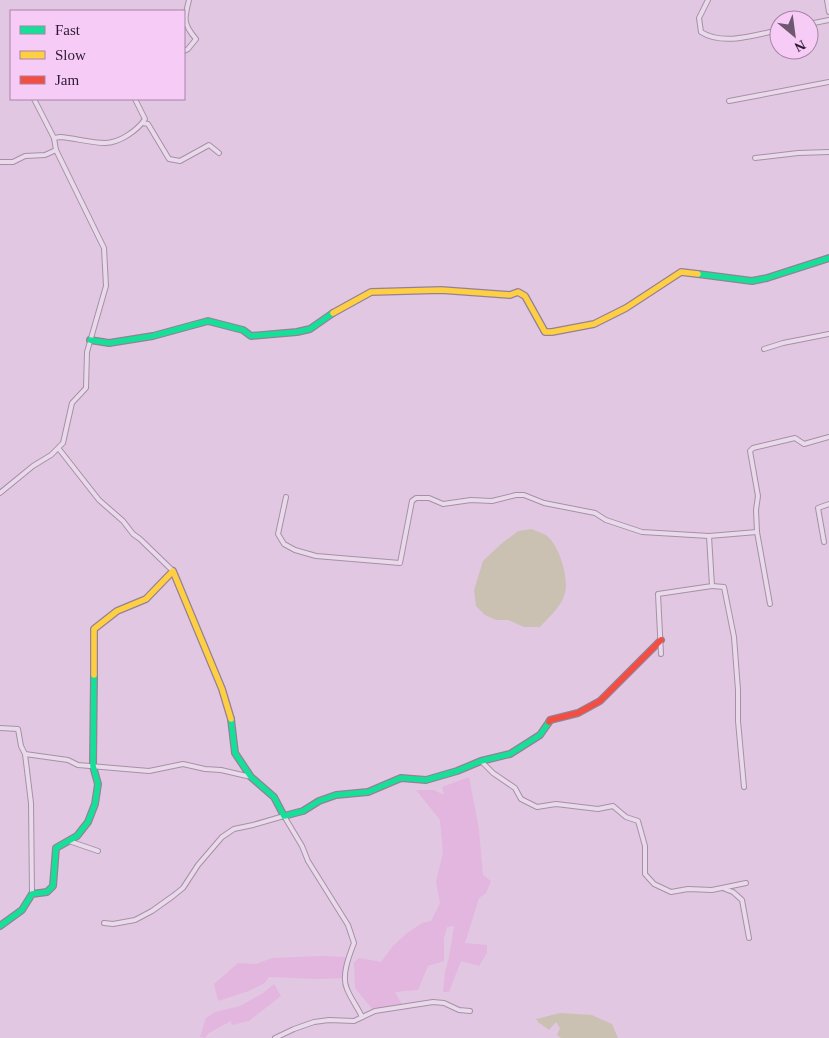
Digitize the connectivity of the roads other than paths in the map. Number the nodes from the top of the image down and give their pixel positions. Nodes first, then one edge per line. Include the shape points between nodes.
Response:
1 (189, 0) edge
2 (708, 0) edge
3 (827, 0) edge
4 (829, 12) edge
5 (185, 16) edge
6 (185, 16) edge
7 (769, 32) edge
8 (185, 51) edge
9 (829, 82) edge
10 (35, 100) edge
11 (136, 100) edge
12 (729, 101) dead end
13 (143, 123) junction
14 (54, 138) junction
15 (56, 150) junction
16 (829, 152) edge
17 (219, 153) dead end
18 (755, 158) dead end
19 (0, 162) edge
20 (829, 258) edge
21 (829, 334) edge
22 (90, 340) junction
23 (764, 349) dead end
24 (829, 437) edge
25 (58, 449) junction
26 (0, 493) edge
27 (286, 497) dead end
28 (829, 504) edge
29 (757, 532) junction
30 (709, 536) junction
31 (824, 542) dead end
32 (173, 571) junction
33 (712, 586) junction
34 (770, 604) dead end
35 (661, 640) junction
36 (661, 654) dead end
37 (0, 728) edge
38 (25, 754) junction
39 (481, 760) junction
40 (93, 766) junction
41 (251, 777) junction
42 (744, 787) dead end
43 (284, 816) junction
44 (69, 840) junction
45 (98, 851) dead end
46 (746, 883) dead end
47 (722, 888) junction
48 (32, 894) junction
49 (104, 923) dead end
50 (0, 926) edge
51 (749, 938) dead end
52 (470, 1011) dead end
53 (362, 1018) junction
54 (275, 1038) edge

1 - 6 street
2 - 7 street via 698,18 701,32 709,37 734,39
3 - 4 street
5 - 8 street via 186,28 196,39
9 - 12 street
10 - 14 street
11 - 13 street via 145,119
13 - 14 street via 130,134 112,142
13 - 17 street via 148,124 170,159 180,161 210,145
14 - 15 street
15 - 19 street via 45,155 25,156 13,162
15 - 22 street via 104,248 106,286
16 - 18 street
20 - 22 street via 752,281 681,272 594,324 552,332 545,332 521,292 510,295 424,291 371,292 310,329 297,332 251,336 243,330 208,321 109,344
21 - 23 street
22 - 25 street via 86,388 72,403 63,443
24 - 29 street via 804,444 794,438 751,450 758,496
25 - 26 street
25 - 32 street via 99,500
27 - 30 street via 278,534 284,544 316,556 400,562 412,501 416,498 428,498 443,504 524,495 544,503 595,513 642,532
28 - 31 street via 818,508
29 - 30 street
29 - 34 street
30 - 33 street
32 - 40 street via 146,599 117,610 94,629
32 - 41 street via 222,689 231,717 235,753
33 - 35 street via 658,594
33 - 42 street via 724,586 734,637
35 - 36 street
35 - 39 street via 600,701 578,713 550,720 540,736 510,754
37 - 38 street via 18,730
38 - 40 street
38 - 48 street via 31,803
39 - 43 street via 426,780 401,778 368,792 336,795
39 - 47 street via 515,788 521,799 537,807 556,804 598,809 613,806 626,817 638,821 645,846 645,874 654,884 671,892
40 - 41 street via 149,771 183,764
40 - 44 street via 98,784 95,804 88,822 77,836
41 - 43 street via 274,797
43 - 49 street via 234,829 222,837 183,888 173,896 135,920
43 - 53 street via 348,926 354,943 346,964 346,988
44 - 45 street
44 - 48 street via 56,848 53,886 48,892
46 - 47 street
47 - 51 street via 742,900
48 - 50 street via 22,910
52 - 53 street via 433,1002 375,1011
53 - 54 street via 314,1022

